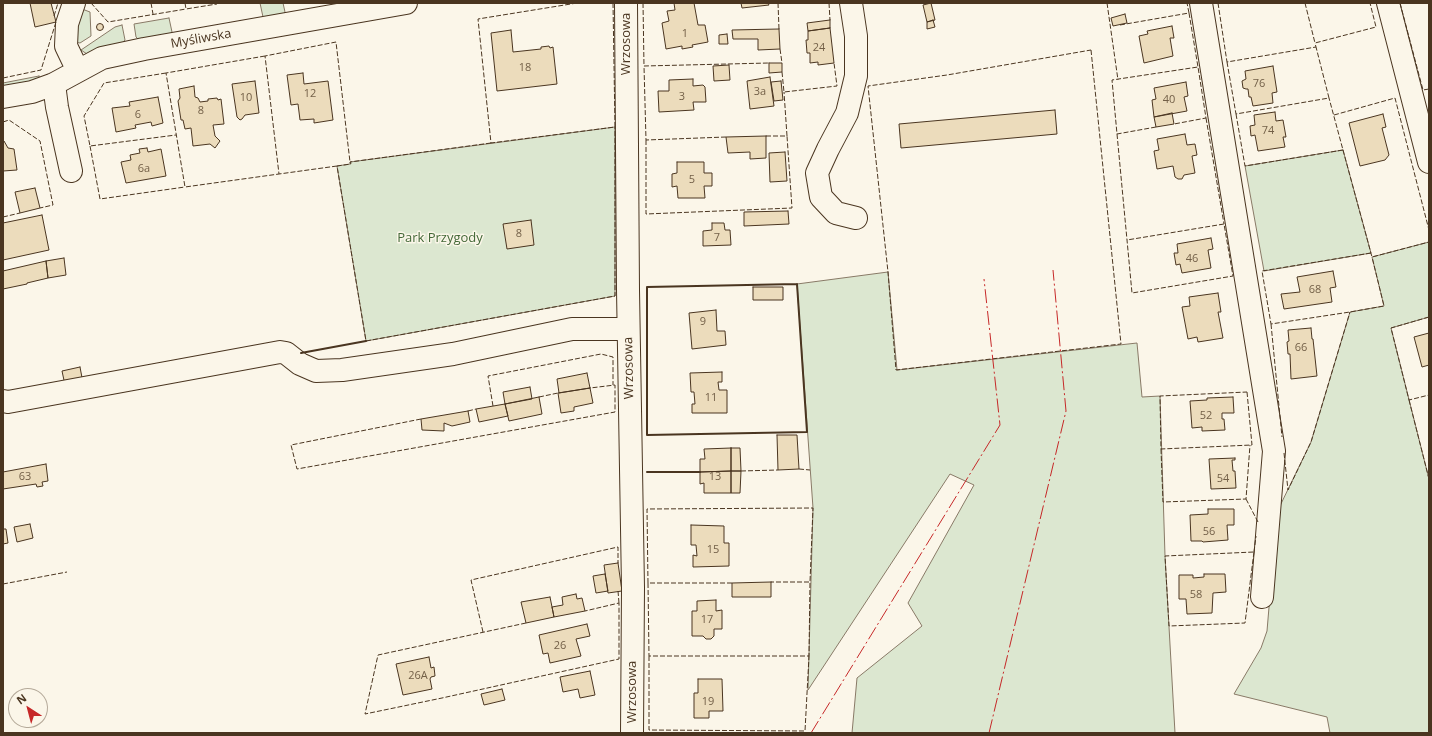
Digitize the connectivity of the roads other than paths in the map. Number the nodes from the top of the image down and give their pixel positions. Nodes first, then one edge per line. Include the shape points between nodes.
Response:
1 (74, 3) edge
2 (406, 3) edge
3 (626, 3) edge
4 (851, 3) edge
5 (1201, 3) edge
6 (1388, 3) edge
7 (325, 10) edge
8 (78, 71) junction
9 (54, 84) junction
10 (3, 97) edge
11 (1429, 162) edge
12 (71, 171) dead end
13 (856, 218) dead end
14 (628, 329) junction
15 (3, 402) edge
16 (1262, 597) dead end
17 (632, 733) edge

1 - 8 street via 67,24 66,46
2 - 7 street, Myśliwska
3 - 14 street, Wrzosowa
4 - 13 street via 856,36 856,76 847,113 818,173 821,197 836,213
5 - 16 street via 1274,452
6 - 11 street
7 - 8 street, Myśliwska via 102,58
8 - 9 street, Myśliwska
9 - 10 street, Myśliwska via 32,92
9 - 12 street
14 - 15 street via 572,329 453,354 342,370 316,371 280,352
14 - 17 street, Wrzosowa via 633,588

